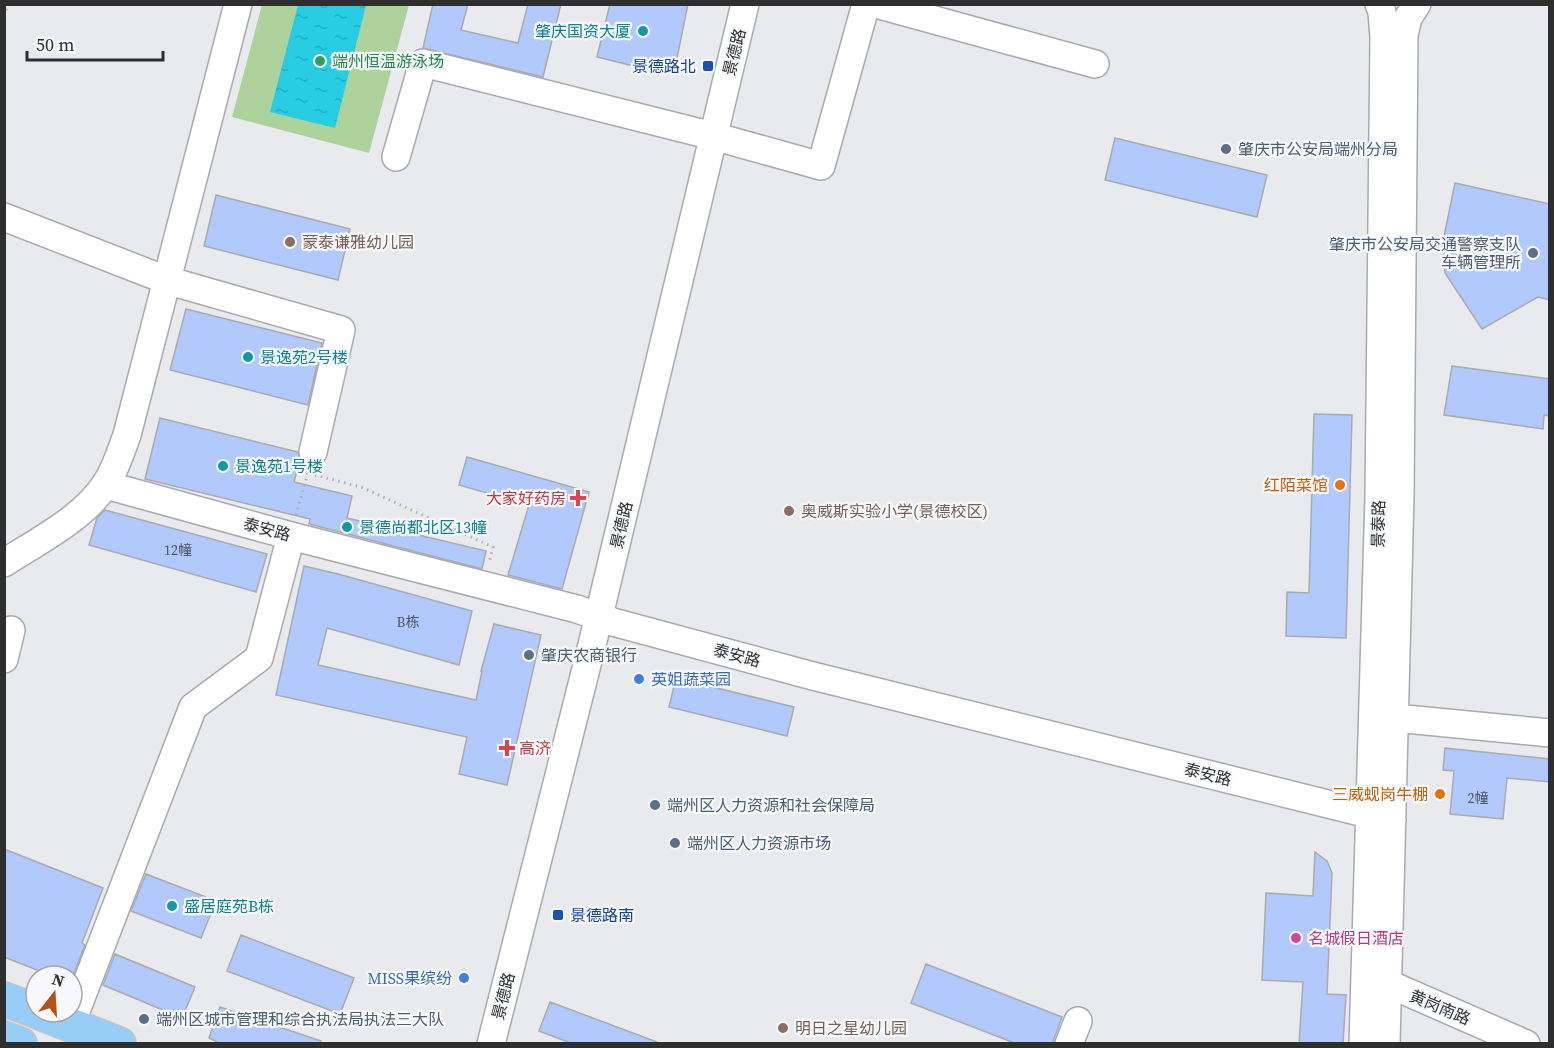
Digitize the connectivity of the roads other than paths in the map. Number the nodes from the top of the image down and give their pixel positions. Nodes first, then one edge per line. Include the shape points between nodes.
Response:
1 (238, 4) edge
2 (745, 4) edge
3 (759, 4) edge
4 (866, 4) edge
5 (876, 4) edge
6 (1379, 4) edge
7 (1417, 4) edge
8 (1095, 64) dead end
9 (720, 138) junction
10 (396, 157) dead end
11 (4, 217) edge
12 (166, 280) junction
13 (310, 463) road end
14 (106, 485) junction
15 (291, 536) junction
16 (4, 563) edge
17 (606, 619) junction
18 (11, 630) dead end
19 (4, 659) edge
20 (1395, 718) junction
21 (1550, 734) edge
22 (1382, 817) junction
23 (1389, 984) junction
24 (84, 988) edge
25 (4, 999) edge
26 (24, 1007) edge
27 (70, 1024) edge
28 (4, 1038) edge
29 (20, 1044) edge
30 (119, 1044) edge
31 (492, 1044) edge
32 (508, 1044) edge
33 (1363, 1044) edge
34 (1386, 1044) edge
35 (1526, 1044) edge

1 - 12 street
2 - 9 street, 景德路
3 - 9 street, 景德路
4 - 9 street via 821,166
5 - 8 street
6 - 22 street, 景泰路 via 1384,37 1378,496
7 - 20 street via 1404,34
9 - 10 street via 423,63
9 - 17 street, 景德路
11 - 12 street
12 - 13 street via 341,330
12 - 14 street via 127,435
14 - 15 street, 泰安路
14 - 16 street via 75,516
15 - 17 street, 泰安路
15 - 24 street via 259,658 194,707
17 - 22 street, 泰安路 via 809,675
17 - 31 street, 景德路
17 - 32 street, 景德路
18 - 19 street
20 - 21 street
20 - 22 street
22 - 23 street
22 - 33 street, 景泰路
23 - 34 street
23 - 35 street, 黄岗南路
25 - 26 main road
27 - 30 main road
28 - 29 main road

